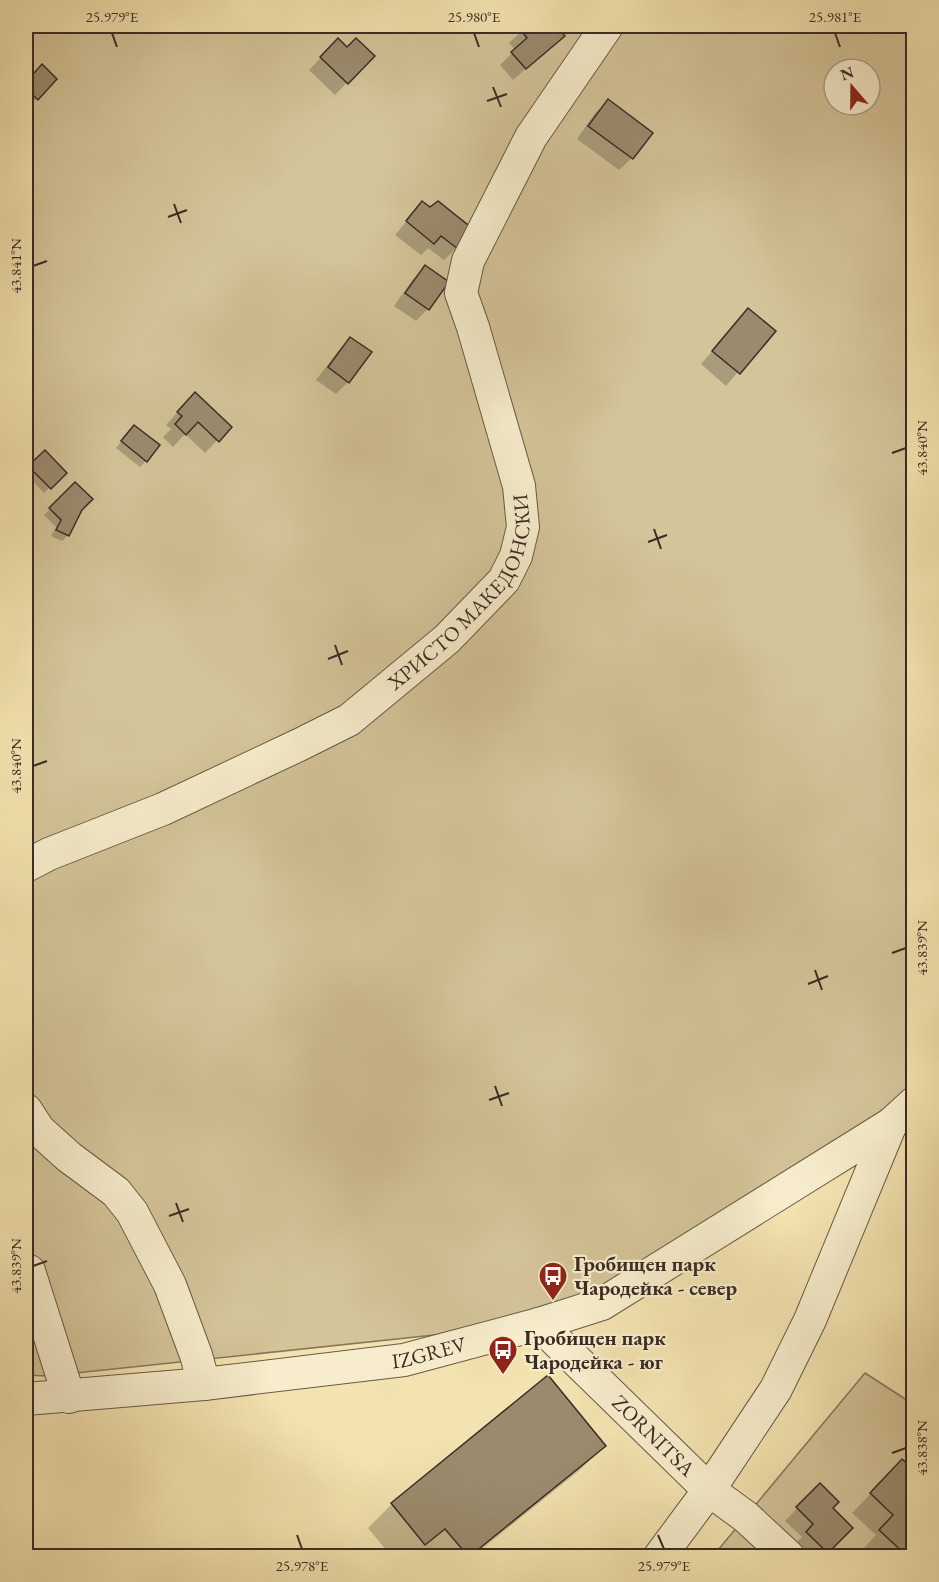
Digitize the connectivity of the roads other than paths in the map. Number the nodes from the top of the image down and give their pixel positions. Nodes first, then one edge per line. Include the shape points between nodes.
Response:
1 (607, 26) edge
2 (26, 866) edge
3 (914, 1103) edge
4 (26, 1110) edge
5 (891, 1124) junction
6 (28, 1271) dead end
7 (539, 1324) junction
8 (204, 1384) junction
9 (69, 1397) junction
10 (26, 1399) edge
11 (710, 1490) junction
12 (660, 1557) edge
13 (788, 1557) edge

1 - 2 street, ХРИСТО МАКЕДОНСКИ via 531,137 468,261 461,293 519,486 523,526 516,556 504,580 447,639 350,720 163,809
3 - 5 street, IZGREV
4 - 8 street via 39,1130 116,1192 132,1212 170,1285
5 - 7 street, IZGREV via 602,1304
5 - 11 street via 815,1309 786,1369
6 - 9 street
7 - 8 street, IZGREV via 404,1360
7 - 11 street, ZORNITSA
8 - 9 street, IZGREV
9 - 10 street, IZGREV
11 - 12 street, ZORNITSA
11 - 13 street

